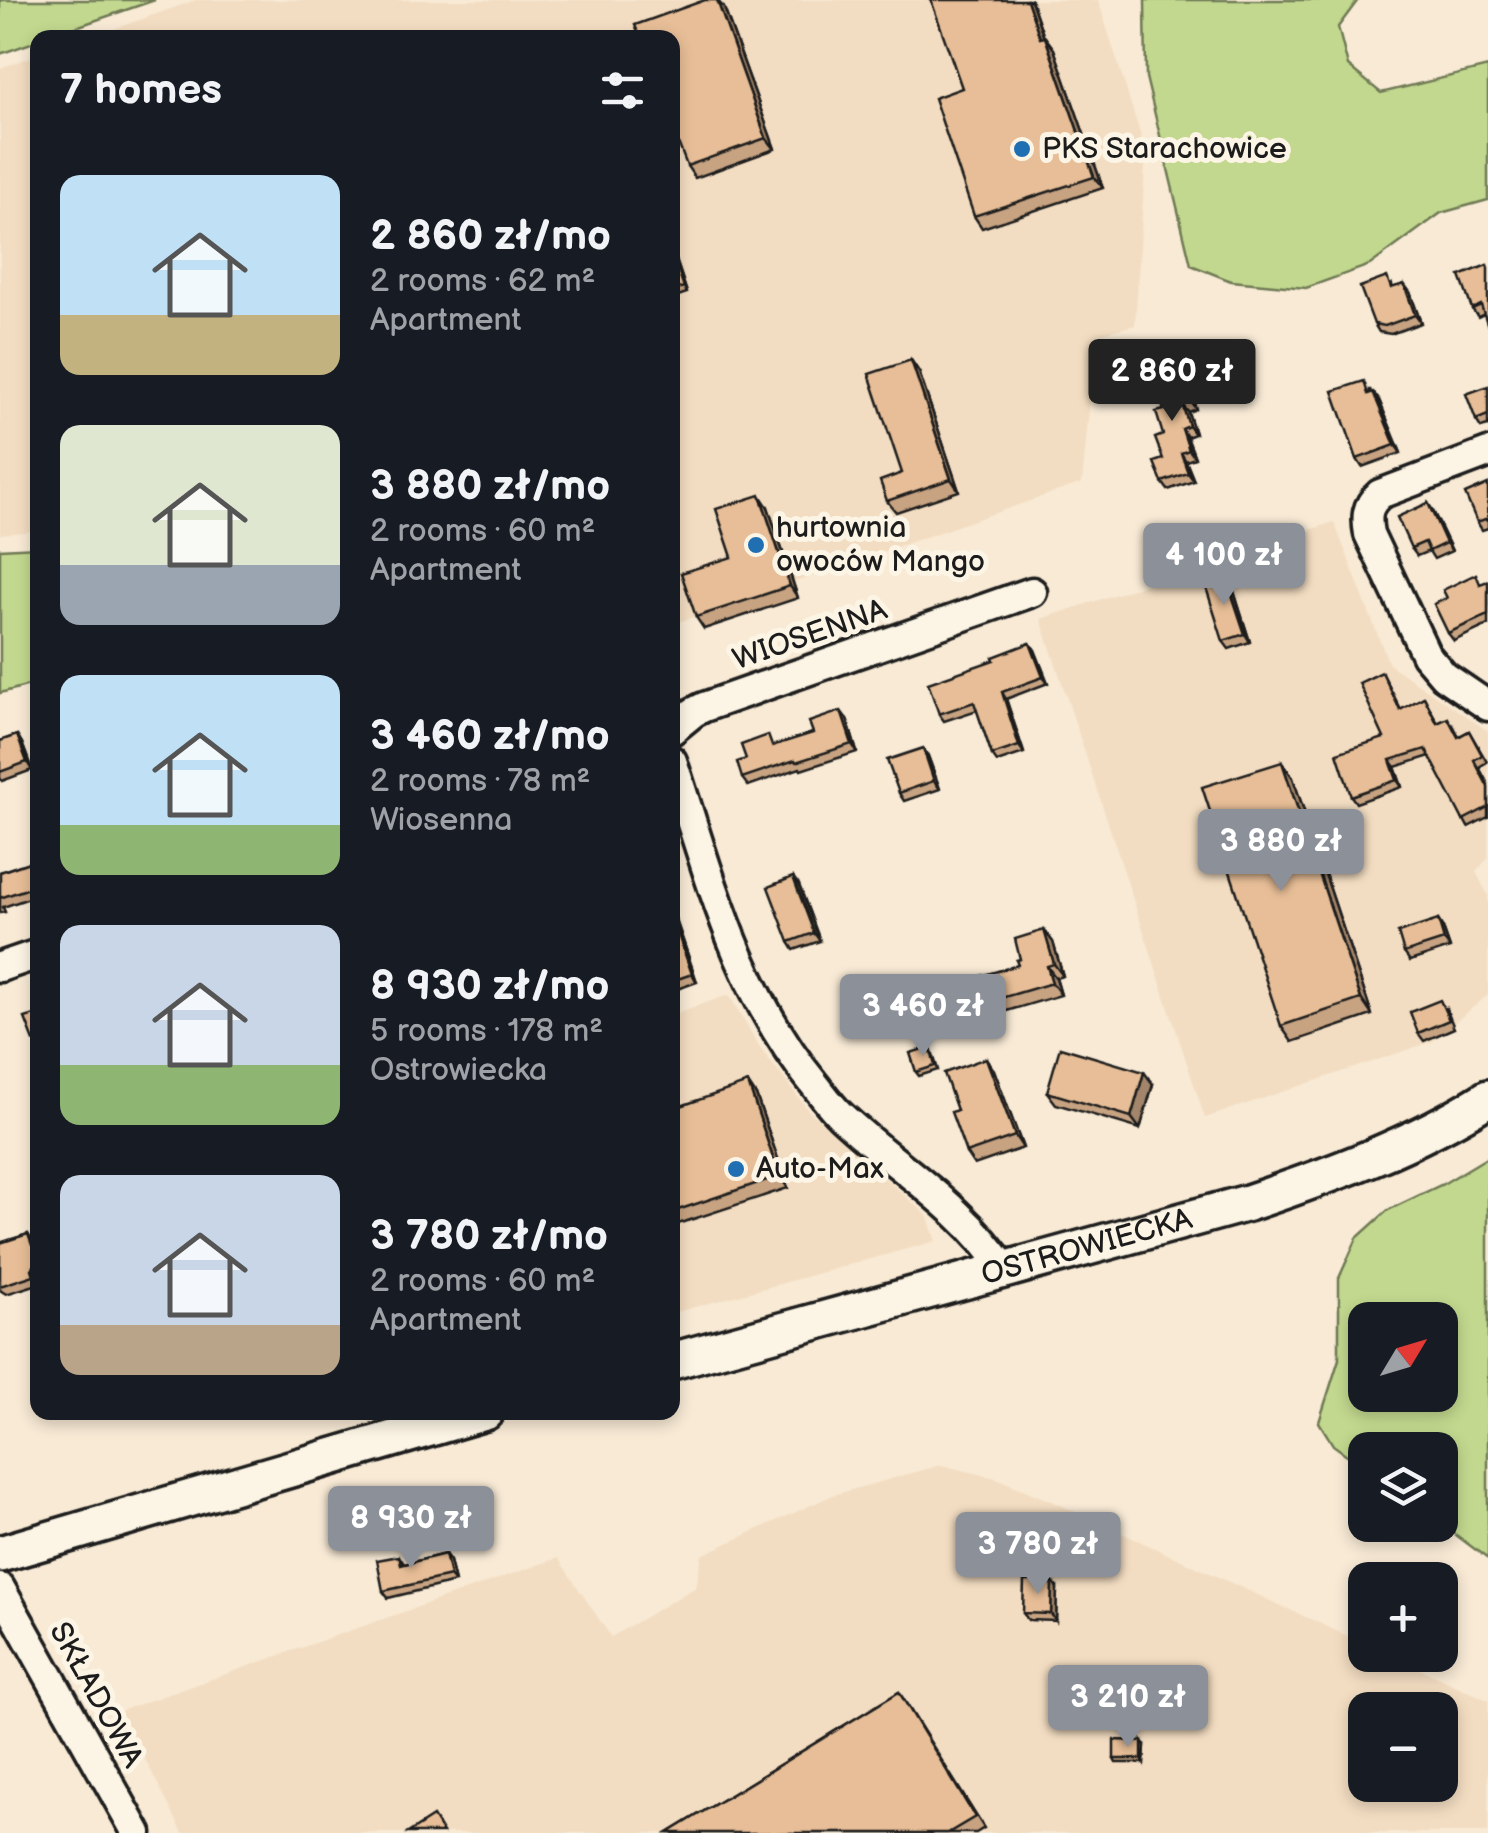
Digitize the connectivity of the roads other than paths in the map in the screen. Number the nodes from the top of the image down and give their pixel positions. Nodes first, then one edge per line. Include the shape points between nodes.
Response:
1 (1488, 453) edge
2 (1032, 592) dead end
3 (1488, 706) edge
4 (680, 723) edge
5 (680, 785) edge
6 (30, 957) edge
7 (0, 967) edge
8 (1488, 1098) edge
9 (1006, 1270) junction
10 (680, 1359) edge
11 (458, 1420) edge
12 (0, 1554) edge
13 (0, 1588) edge
14 (137, 1833) edge

1 - 3 street via 1380,494 1367,520 1426,655
2 - 4 street, WIOSENNA via 704,707
5 - 9 street via 732,943 798,1064 838,1113 958,1214
6 - 7 street
8 - 9 main road, OSTROWIECKA via 1332,1175
9 - 10 main road, OSTROWIECKA
11 - 12 main road
13 - 14 street, SKŁADOWA

